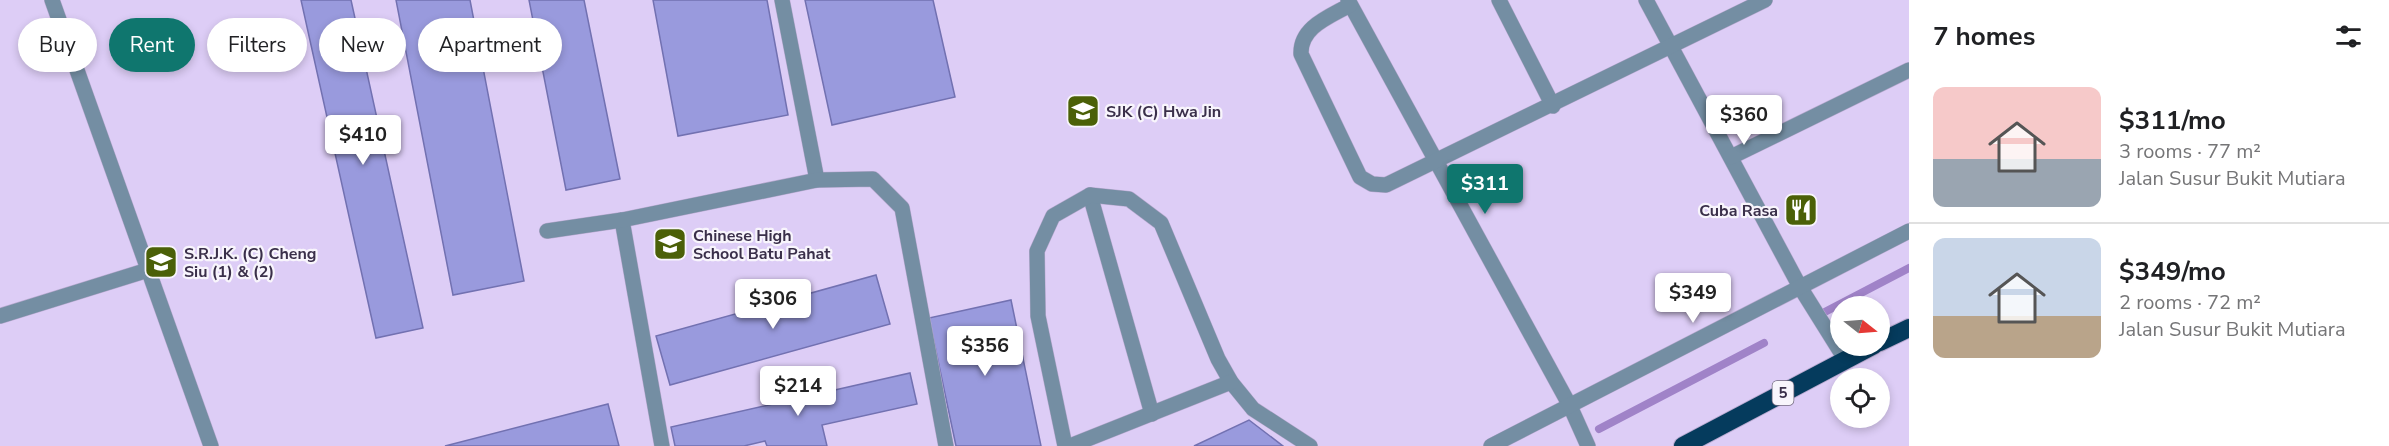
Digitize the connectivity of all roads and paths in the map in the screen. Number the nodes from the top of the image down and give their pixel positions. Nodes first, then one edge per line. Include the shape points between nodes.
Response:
1 (52, 0) edge
2 (782, 0) edge
3 (1499, 0) edge
4 (1646, 0) edge
5 (1765, 0) edge
6 (1349, 2) edge
7 (1670, 46) junction
8 (1909, 70) edge
9 (1553, 106) junction
10 (1731, 157) junction
11 (1437, 162) junction
12 (818, 180) junction
13 (1090, 195) junction
14 (622, 220) junction
15 (547, 231) dead end
16 (1909, 231) edge
17 (148, 270) junction
18 (1800, 287) junction
19 (0, 316) edge
20 (1909, 328) edge
21 (1890, 337) edge
22 (1851, 356) edge
23 (1845, 359) junction
24 (1231, 382) junction
25 (1570, 406) junction
26 (1152, 414) junction
27 (211, 446) edge
28 (662, 446) edge
29 (946, 446) edge
30 (1065, 446) edge
31 (1070, 446) edge
32 (1310, 446) edge
33 (1491, 446) edge
34 (1588, 446) edge
35 (1683, 446) edge

1 - 17 street
2 - 12 street
3 - 9 street
4 - 7 street
5 - 7 street
6 - 11 street
6 - 11 street via 1305,32 1300,44 1301,54 1360,177 1372,184 1386,185
7 - 9 street
7 - 10 street
8 - 10 street
9 - 11 street
10 - 18 street
11 - 25 street
12 - 14 street
12 - 29 street via 873,179 902,208
13 - 24 street via 1129,199 1161,223
13 - 26 street
13 - 30 street via 1053,216 1037,251 1038,316
14 - 15 street
14 - 28 street
16 - 18 street
17 - 19 street
17 - 27 street
18 - 23 street
18 - 25 street
20 - 21 highway
22 - 23 highway, 5
23 - 35 highway, 5
24 - 26 street
24 - 32 street via 1253,409
25 - 33 street
25 - 34 street
26 - 31 street

